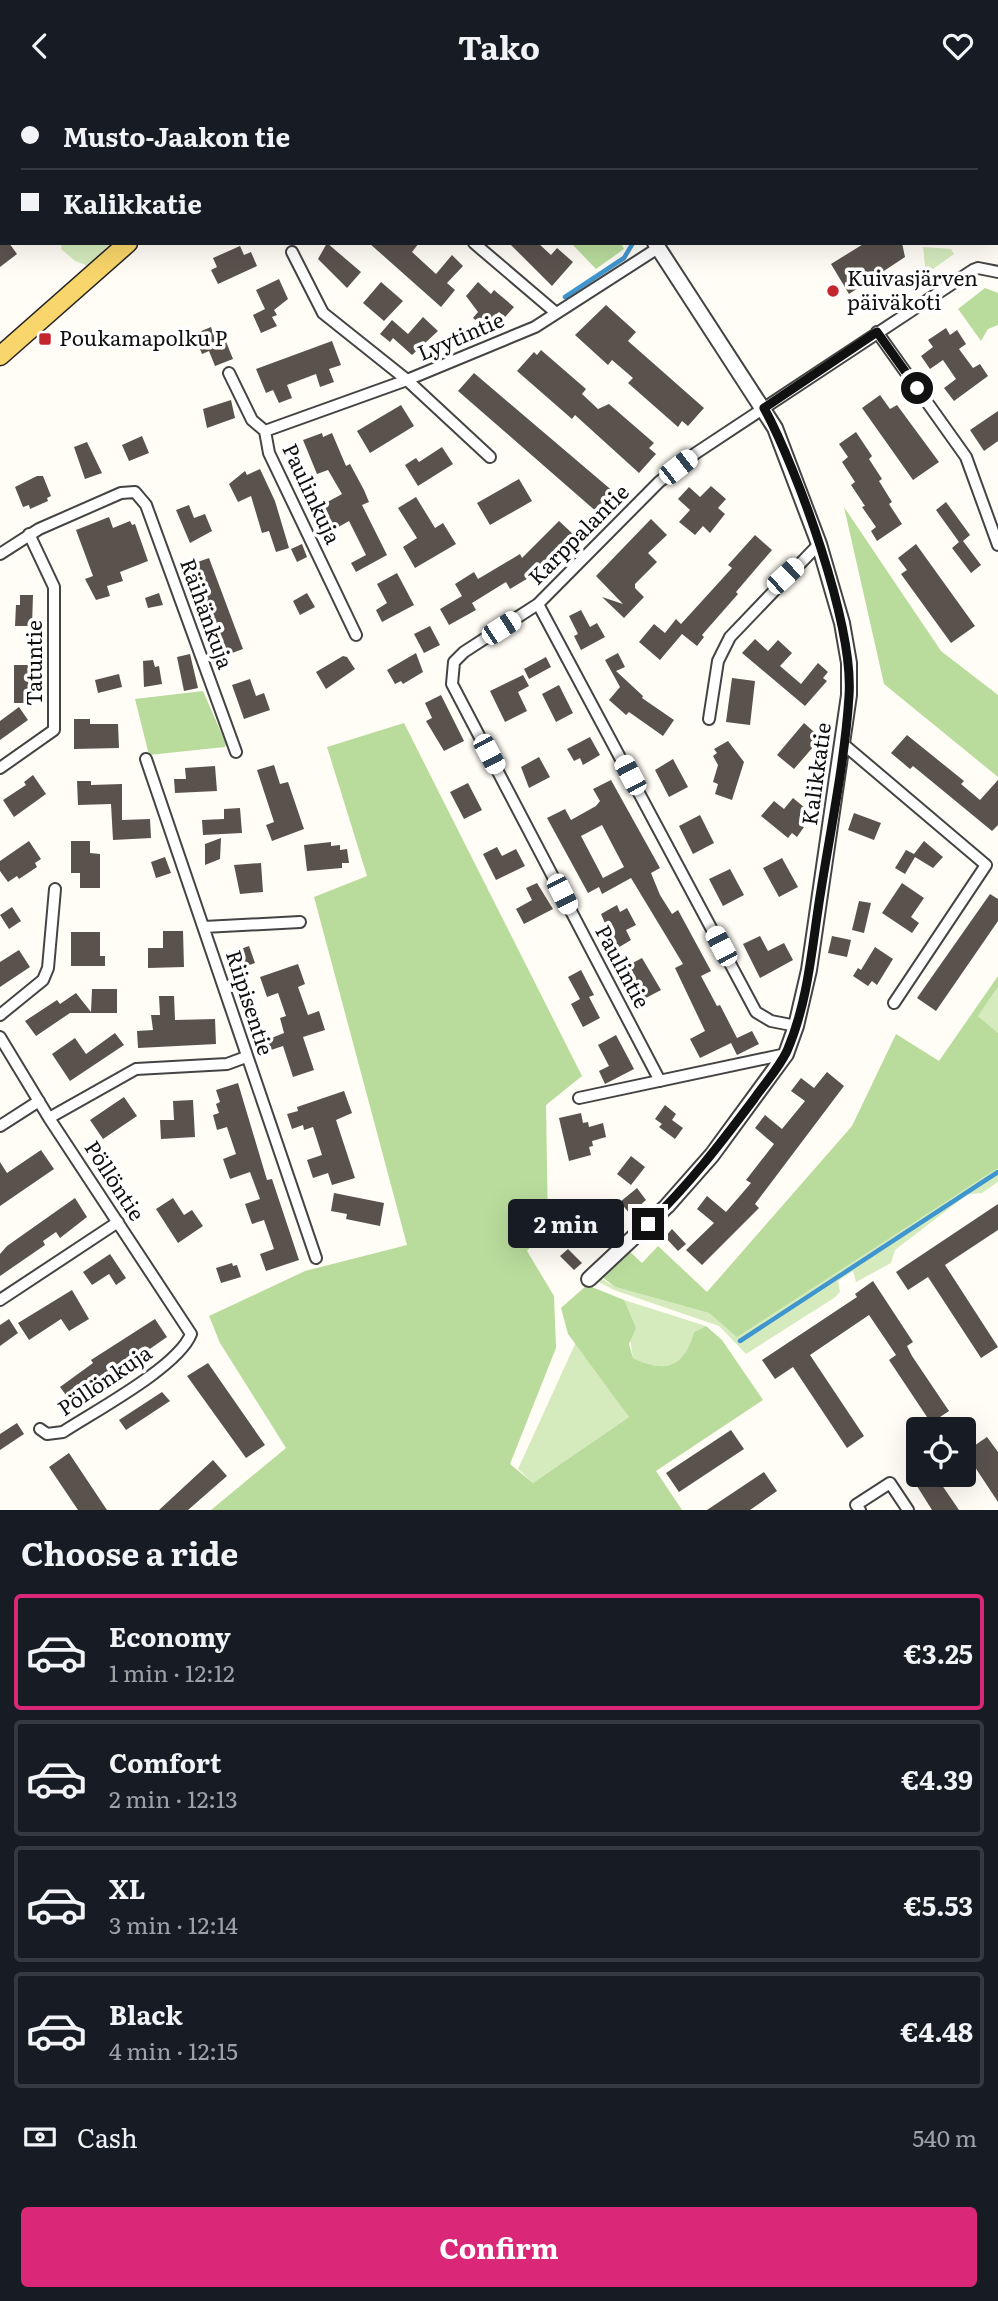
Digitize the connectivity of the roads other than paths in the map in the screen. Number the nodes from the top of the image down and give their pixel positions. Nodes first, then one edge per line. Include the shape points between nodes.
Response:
1 (126, 245) edge
2 (476, 245) edge
3 (656, 246) edge
4 (292, 252) dead end
5 (998, 272) edge
6 (555, 312) junction
7 (877, 332) junction
8 (0, 356) edge
9 (229, 373) dead end
10 (407, 380) junction
11 (764, 408) junction
12 (265, 431) junction
13 (490, 457) dead end
14 (29, 534) junction
15 (819, 544) junction
16 (998, 545) edge
17 (0, 554) edge
18 (538, 604) junction
19 (356, 635) dead end
20 (709, 719) dead end
21 (842, 743) junction
22 (236, 752) dead end
23 (146, 759) dead end
24 (0, 768) edge
25 (55, 889) dead end
26 (300, 922) dead end
27 (204, 927) junction
28 (894, 1003) dead end
29 (0, 1015) edge
30 (796, 1026) junction
31 (0, 1037) edge
32 (786, 1054) junction
33 (246, 1057) junction
34 (660, 1081) junction
35 (579, 1098) dead end
36 (38, 1101) junction
37 (49, 1118) junction
38 (0, 1126) edge
39 (118, 1222) junction
40 (316, 1258) dead end
41 (589, 1279) dead end
42 (0, 1300) edge
43 (187, 1346) joint
44 (40, 1429) dead end
45 (860, 1510) edge
46 (908, 1510) edge

1 - 8 main road
2 - 6 street
3 - 6 street, Lyytintie
3 - 11 street, Kalikkatie
4 - 10 street via 323,313
5 - 7 street, Karppalantie via 973,270
6 - 10 street, Lyytintie via 535,327
7 - 11 street, Karppalantie
7 - 16 street via 966,457
9 - 12 street, Paulinkuja via 252,420
10 - 12 street, Lyytintie
10 - 13 street
11 - 15 street, Kalikkatie
11 - 18 street, Karppalantie via 659,482
12 - 19 street, Paulinkuja via 269,453
14 - 17 street
14 - 22 street, Räihänkuja via 121,493 135,492 146,505
14 - 24 street, Tatuntie via 54,587 54,730
15 - 20 street via 730,637 718,661
15 - 21 street, Kalikkatie via 849,663
18 - 30 street, Karppalantie via 756,1011 771,1021
18 - 34 street, Paulintie via 464,652 454,662 452,684
21 - 28 street via 986,865
21 - 30 street, Kalikkatie via 809,970
23 - 27 street, Riipisentie
25 - 29 street via 43,980
26 - 27 street
27 - 33 street, Riipisentie
30 - 32 street, Kalikkatie
31 - 36 street, Pöllöntie
32 - 34 street
32 - 41 street, Kalikkatie via 712,1155 667,1206
33 - 37 street via 227,1064 136,1069
33 - 40 street, Riipisentie
34 - 35 street
36 - 37 street, Pöllöntie
36 - 38 street
37 - 39 street, Pöllöntie
39 - 42 street
39 - 43 street, Pöllöntie via 191,1334
43 - 44 street, Pöllönkuja via 63,1432 47,1434
45 - 46 street via 856,1505 890,1483

